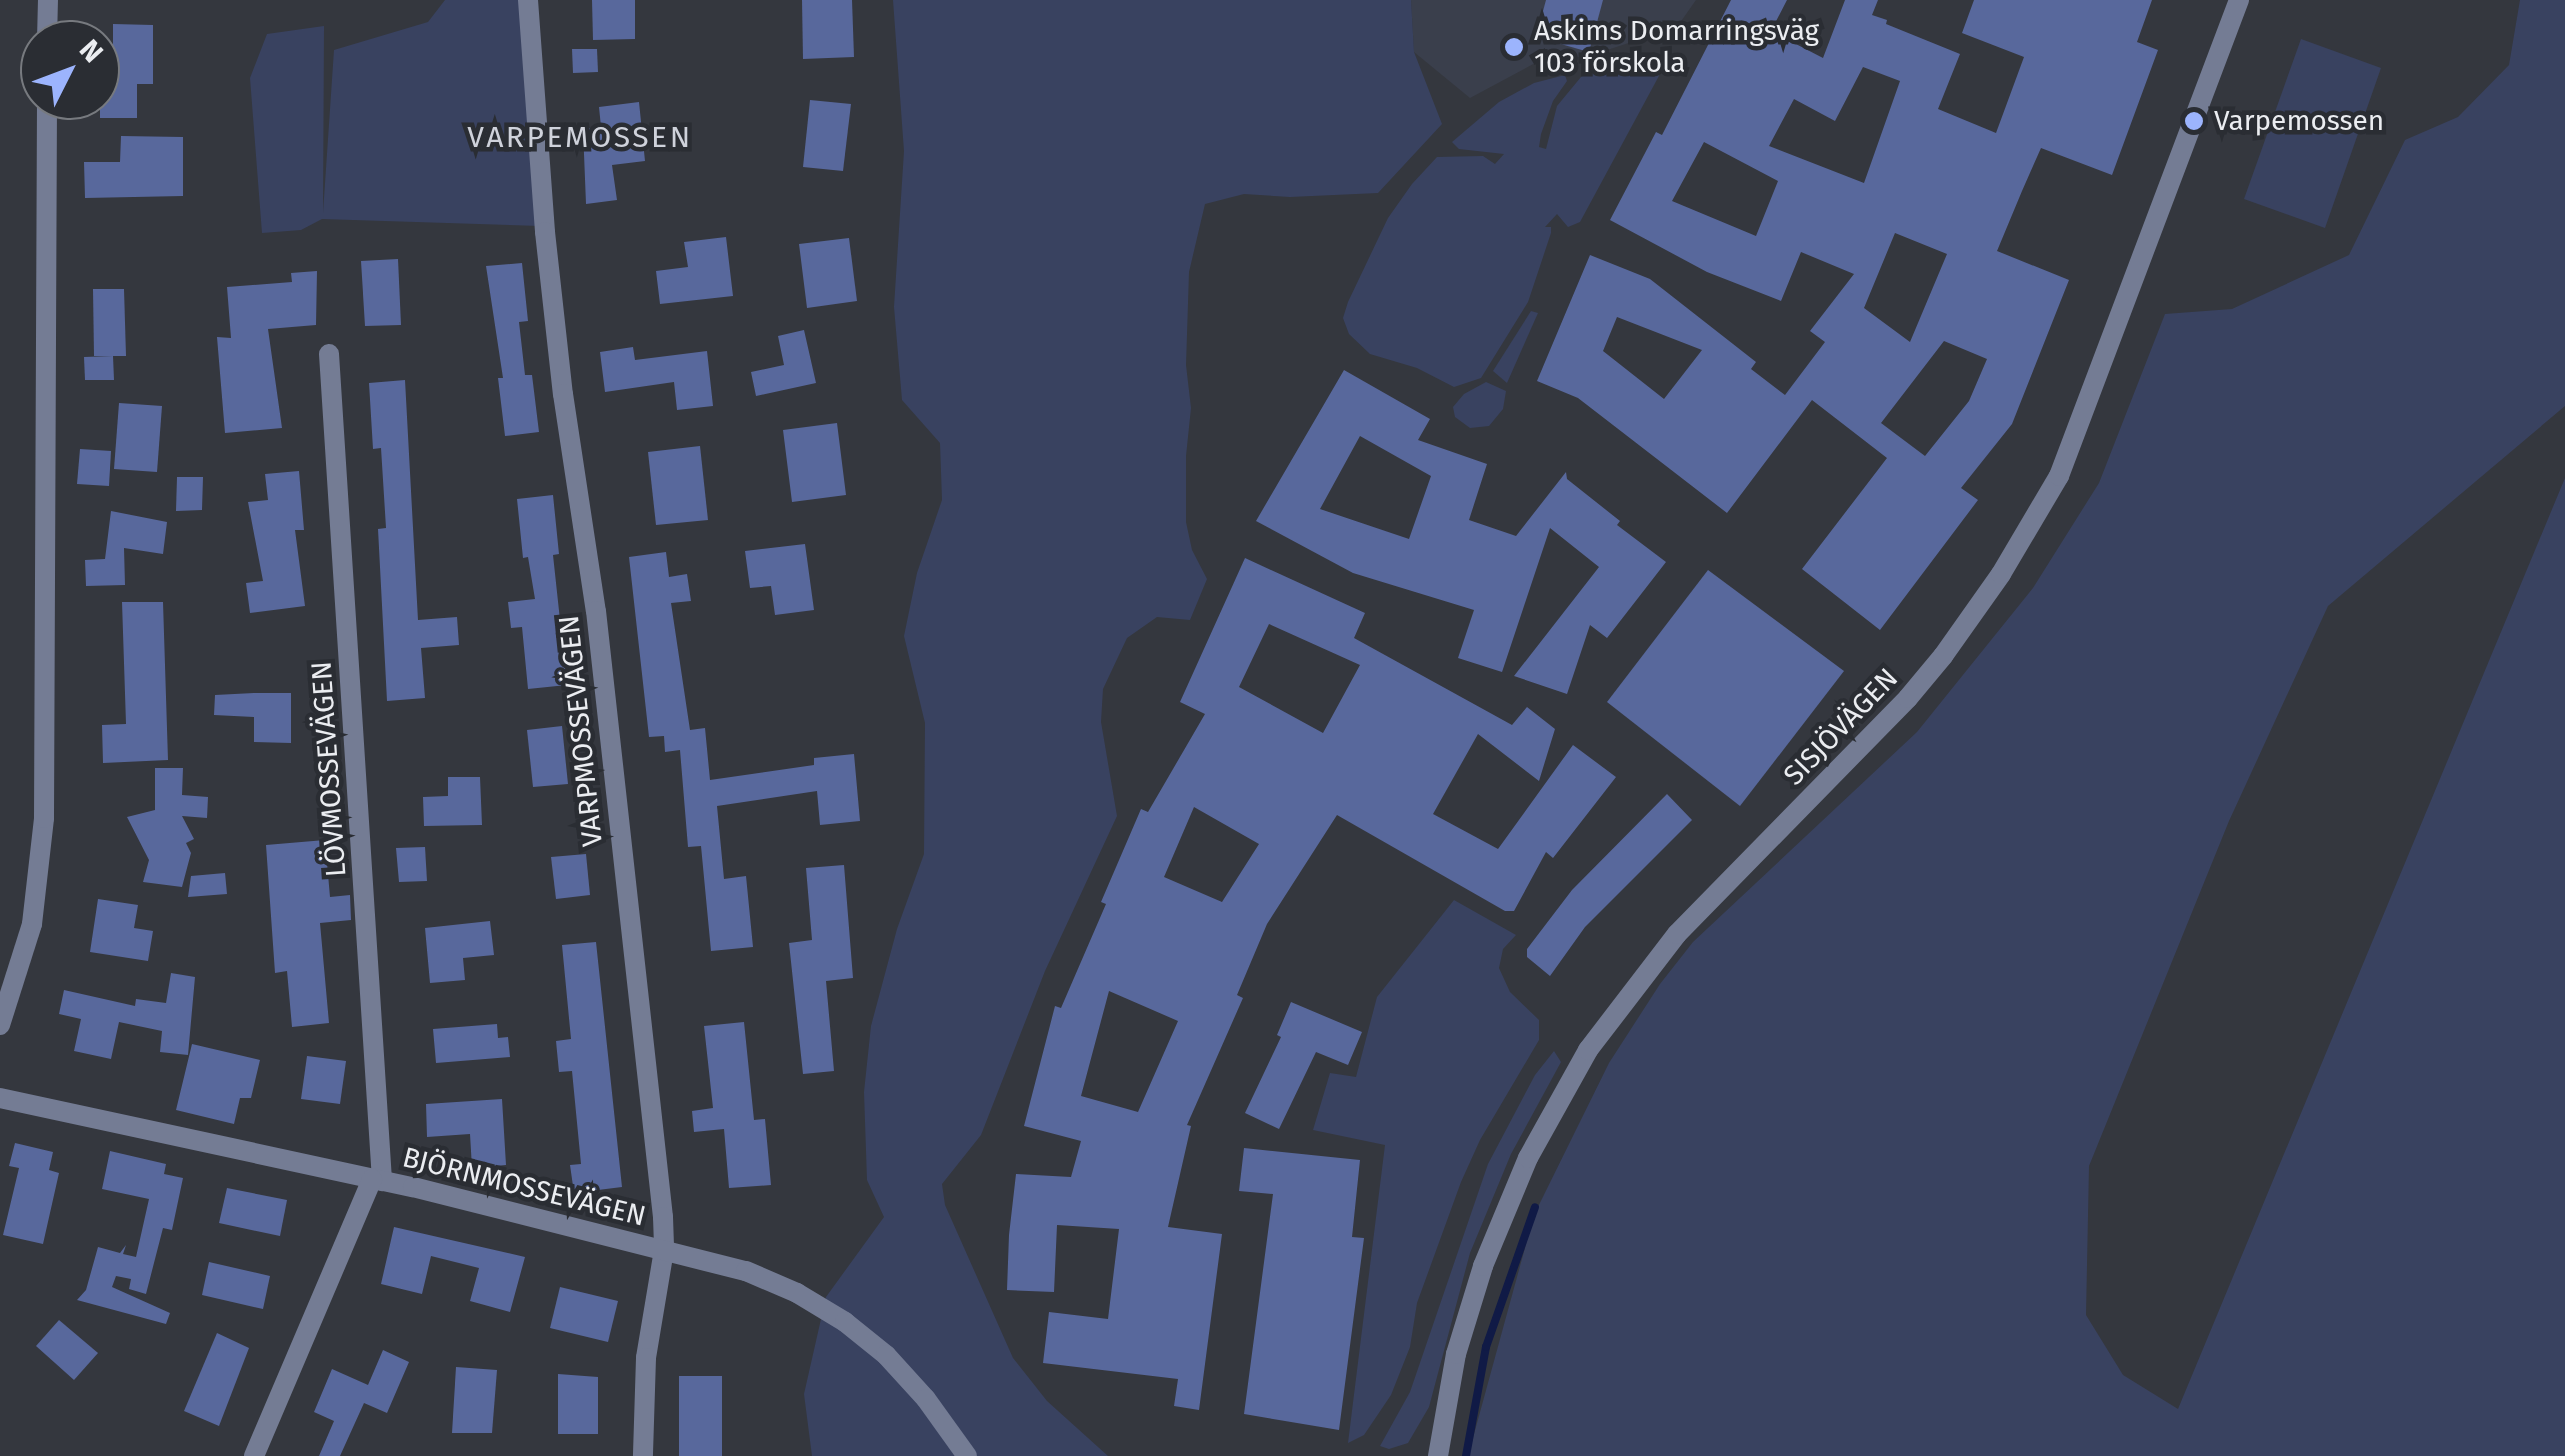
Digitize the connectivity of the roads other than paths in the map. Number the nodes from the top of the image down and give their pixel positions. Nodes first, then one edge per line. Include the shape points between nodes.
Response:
1 (528, 0) edge
2 (2239, 0) edge
3 (47, 120) edge
4 (329, 354) dead end
5 (0, 1025) edge
6 (0, 1098) edge
7 (377, 1180) junction
8 (664, 1250) junction
9 (254, 1456) edge
10 (643, 1456) edge
11 (966, 1456) edge
12 (1438, 1456) edge

1 - 8 street, VARPMOSSEVÄGEN via 547,250 596,612
2 - 12 street, SISJÖVÄGEN via 2059,476 1944,656 1677,934 1588,1050 1528,1158 1483,1266 1456,1354
3 - 5 street via 44,818 29,941
4 - 7 street, LÖVMOSSEVÄGEN
6 - 7 street, BJÖRNMOSSEVÄGEN
7 - 8 street, BJÖRNMOSSEVÄGEN
7 - 9 street, LÖVMOSSEVÄGEN
8 - 10 street, VARPMOSSEVÄGEN via 646,1358
8 - 11 street, BJÖRNMOSSEVÄGEN via 746,1271 845,1322 899,1370

